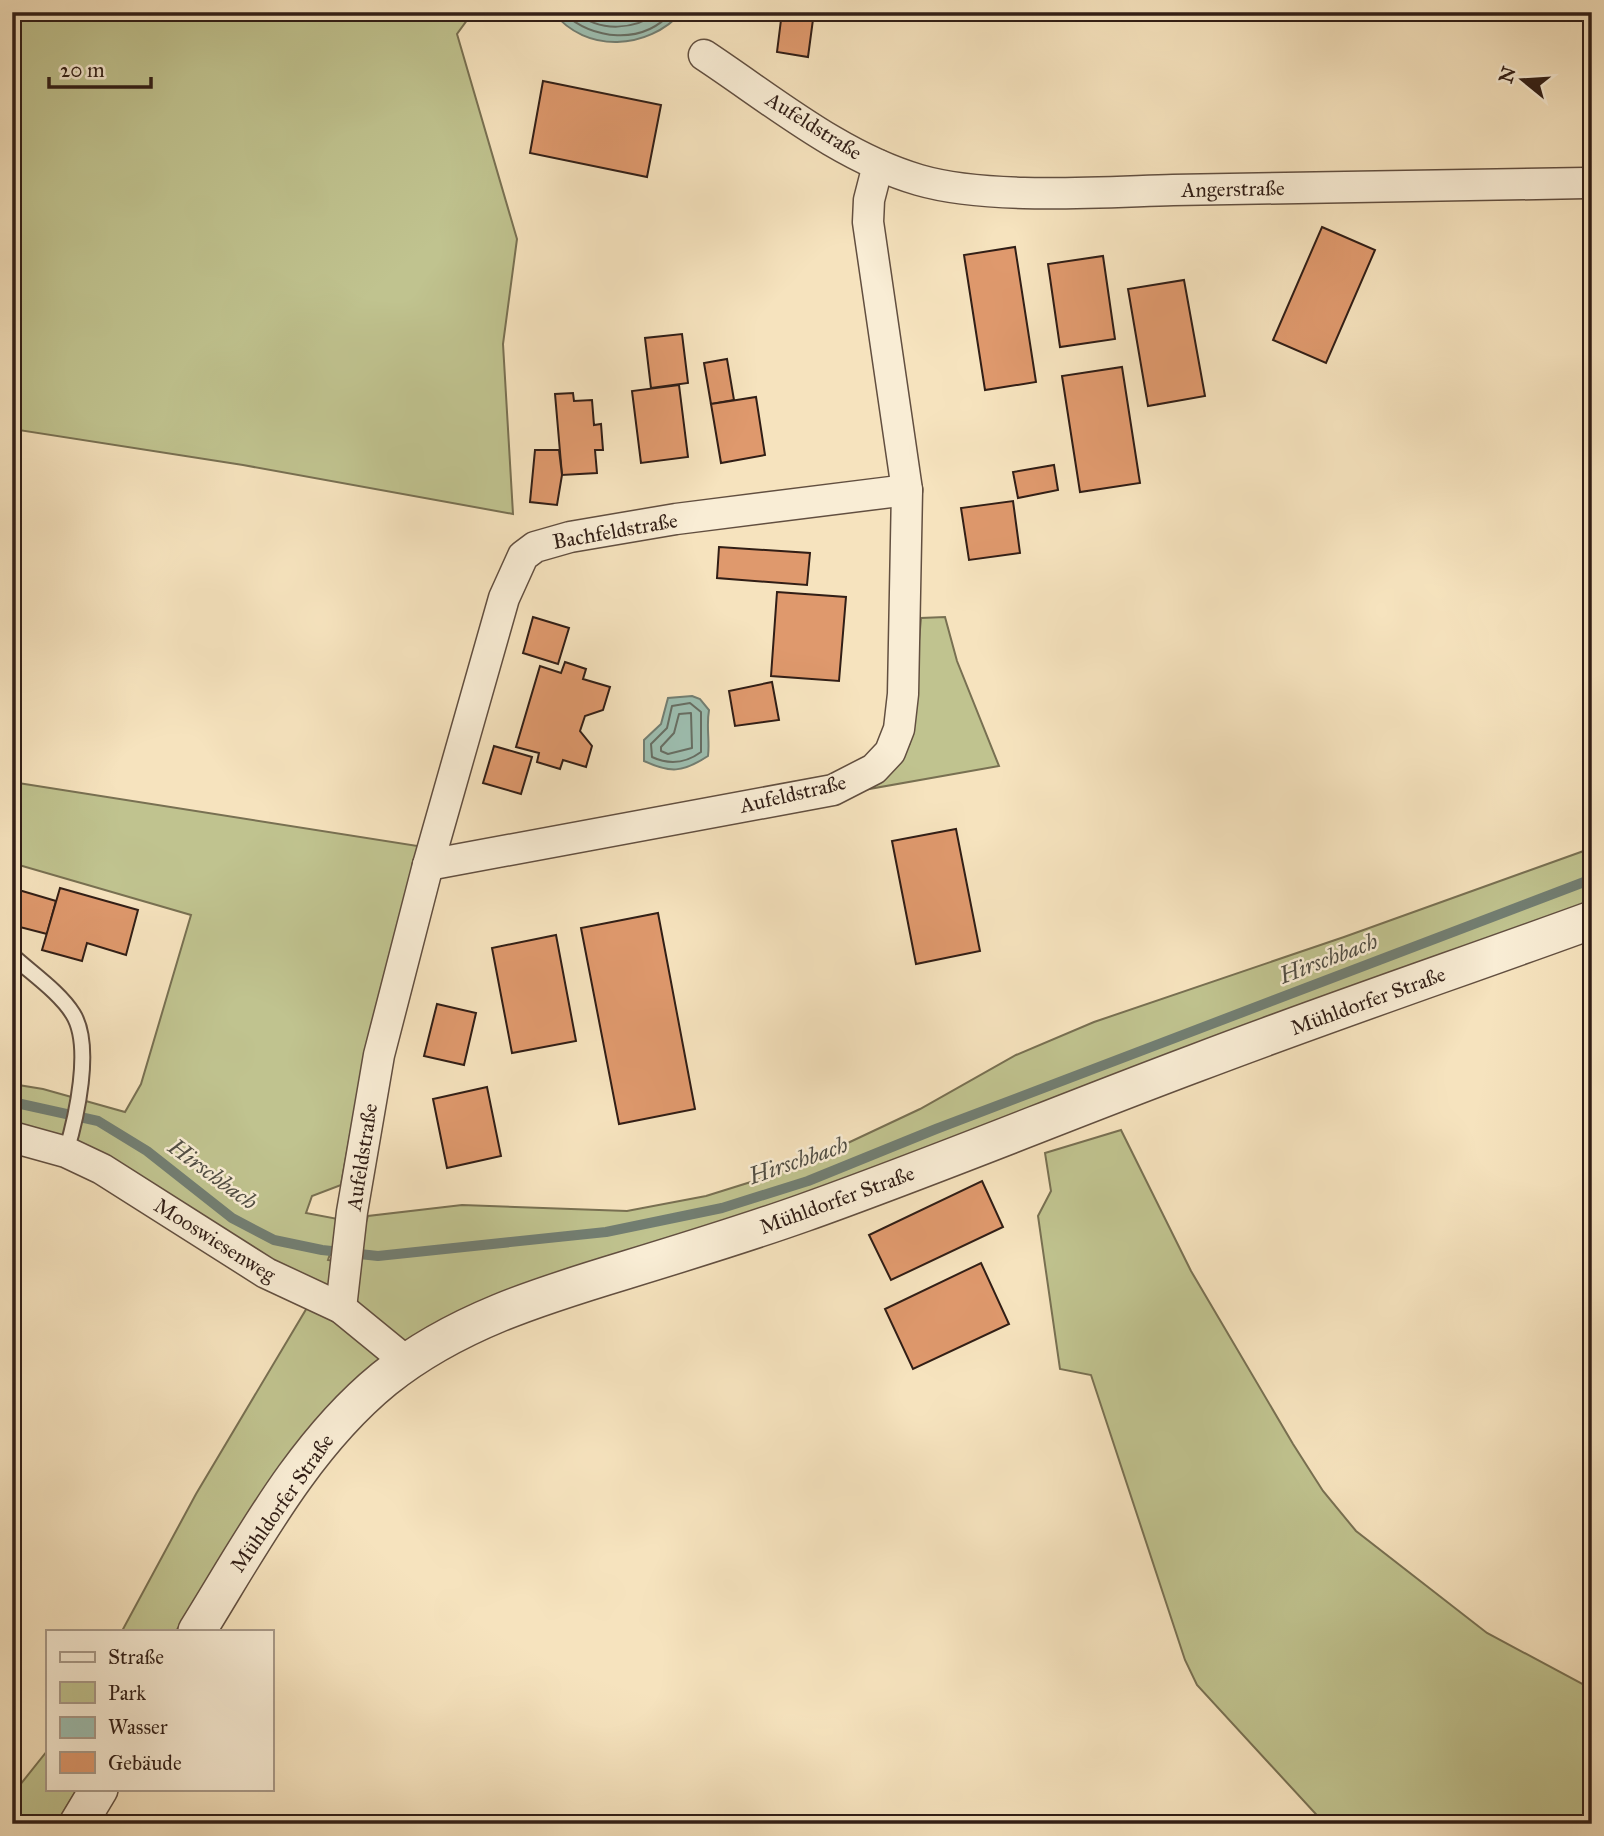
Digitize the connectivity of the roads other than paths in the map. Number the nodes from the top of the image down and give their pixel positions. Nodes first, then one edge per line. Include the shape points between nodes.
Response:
1 (704, 55) dead end
2 (878, 165) junction
3 (1592, 183) edge
4 (906, 490) junction
5 (428, 866) junction
6 (1592, 920) edge
7 (15, 958) dead end
8 (12, 1137) edge
9 (69, 1140) junction
10 (341, 1308) junction
11 (407, 1362) junction
12 (198, 1630) edge
13 (98, 1790) edge
14 (78, 1824) edge

1 - 2 street, Aufeldstraße via 841,146
2 - 3 street, Angerstraße via 920,181 1067,192
2 - 4 street, Aufeldstraße via 869,222
4 - 5 street, Bachfeldstraße via 570,537 535,547 523,556 504,598
4 - 5 street, Aufeldstraße via 899,729 890,752 874,769 833,790
5 - 10 street, Aufeldstraße via 379,1055
6 - 11 street, Mühldorfer Straße via 1200,1061 853,1195 735,1237 526,1301 447,1337
7 - 9 lane via 75,1017 81,1062
8 - 9 street, Mooswiesenweg
9 - 10 street, Mooswiesenweg via 102,1169 266,1273
10 - 11 street, Mooswiesenweg
11 - 12 street, Mühldorfer Straße via 357,1404 305,1464
13 - 14 street

